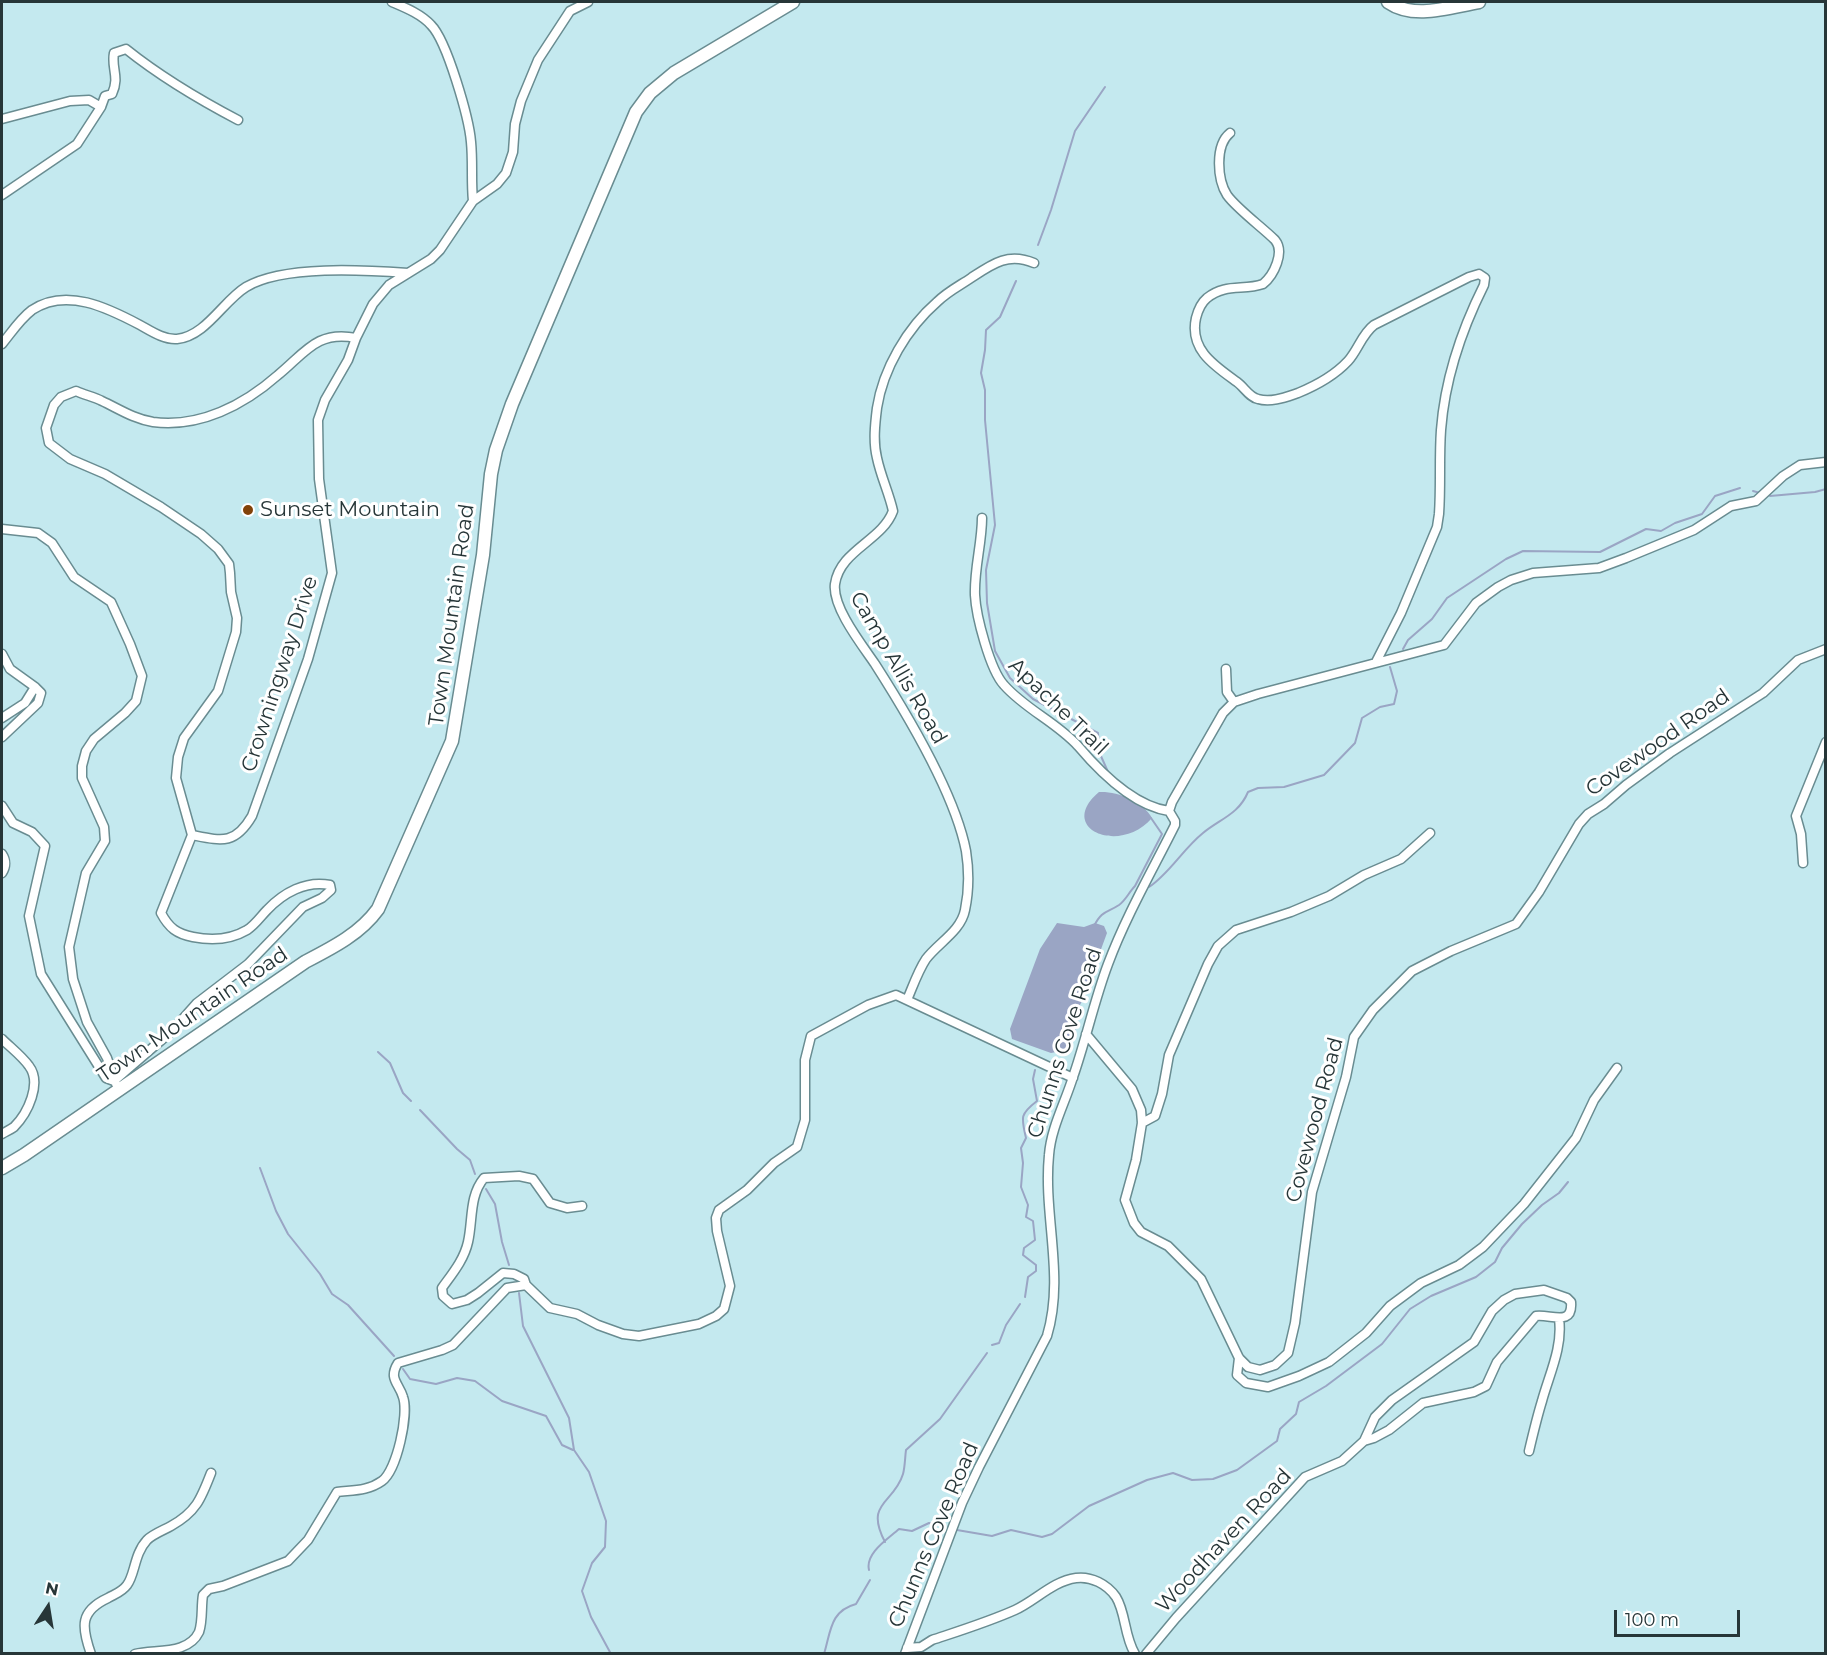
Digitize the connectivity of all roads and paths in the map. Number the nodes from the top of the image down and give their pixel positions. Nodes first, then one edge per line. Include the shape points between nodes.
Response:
1 (392, 2) edge
2 (588, 2) edge
3 (793, 2) edge
4 (1388, 2) edge
5 (1479, 2) edge
6 (101, 107) junction
7 (2, 119) edge
8 (238, 120) dead end
9 (1230, 133) dead end
10 (2, 195) edge
11 (473, 201) junction
12 (1034, 263) dead end
13 (409, 273) junction
14 (356, 338) junction
15 (2, 344) edge
16 (1826, 462) edge
17 (982, 518) dead end
18 (2, 529) edge
19 (1826, 649) edge
20 (2, 654) edge
21 (1376, 662) junction
22 (1226, 669) dead end
23 (35, 687) junction
24 (1234, 702) junction
25 (2, 718) edge
26 (2, 737) edge
27 (1826, 742) edge
28 (2, 806) edge
29 (1169, 811) junction
30 (1430, 833) dead end
31 (192, 836) junction
32 (2, 854) edge
33 (1803, 863) dead end
34 (2, 873) edge
35 (907, 1000) junction
36 (1086, 1034) junction
37 (2, 1039) edge
38 (1617, 1068) dead end
39 (1073, 1078) junction
40 (116, 1085) junction
41 (1142, 1123) junction
42 (2, 1134) edge
43 (2, 1168) edge
44 (582, 1206) dead end
45 (526, 1285) junction
46 (1559, 1319) junction
47 (1239, 1358) junction
48 (1364, 1441) junction
49 (1529, 1451) dead end
50 (211, 1473) dead end
51 (906, 1651) edge
52 (91, 1653) edge
53 (135, 1653) edge
54 (1134, 1653) edge
55 (1146, 1653) edge

1 - 11 street via 430,23 447,54 469,123
2 - 11 street via 570,11 538,60 518,111 506,173
3 - 40 main road, Town Mountain Road via 674,73 650,93 636,112 500,438 491,474 483,555 452,741 378,909 349,937
4 - 5 main road via 1416,11
6 - 7 street via 89,100 70,100
6 - 8 street via 116,84 114,53 126,49 179,88
6 - 10 street via 77,144
9 - 21 street via 1219,152 1225,191 1278,243 1279,252 1272,274 1263,284 1230,287 1205,299 1197,316 1195,335 1212,364 1256,399 1268,401 1317,384 1349,360 1374,325 1469,277 1479,274 1485,278 1462,334 1447,388 1437,527
11 - 13 street, Crowningway Drive via 440,250
12 - 35 street, Camp Allis Road via 1022,258 1007,259 950,292 926,313 894,358 878,406 875,435 876,457 893,511 886,525 843,565 835,583 843,615 931,763 966,851 965,913 927,959
13 - 14 street, Crowningway Drive via 389,285 373,304
13 - 15 street via 353,269 266,278 244,288 203,326 175,339 104,307 51,301 33,310
14 - 31 street, Crowningway Drive via 318,420 320,479 332,573 308,659 243,831 218,840
14 - 31 street via 323,338 313,343 278,376 213,416 174,423 152,422 76,391 61,397 49,416 49,443 59,452 161,507 218,549 229,564 236,632 218,691 184,738 178,757 176,778
16 - 21 street via 1800,465 1756,501 1731,506 1694,530 1626,558 1599,568 1533,573 1511,580 1476,603 1444,645
17 - 29 street, Apache Trail via 975,596 996,676 1071,740 1102,774 1139,799
18 - 40 street via 38,532 52,543 74,577 111,602 142,676 136,700 94,739 82,766 82,778 105,827 105,841 86,873 69,947 73,979 87,1022
19 - 47 street, Covewood Road via 1798,660 1763,693 1670,753 1588,814 1516,924 1412,971 1373,1010 1354,1036 1312,1192 1288,1353 1275,1365 1260,1370 1248,1367
20 - 23 street via 15,674
21 - 24 street
22 - 24 street via 1227,692
23 - 25 street via 25,703
23 - 26 street via 40,693 38,703
24 - 29 street, Chunns Cove Road via 1215,724 1177,789
27 - 33 street via 1796,816
28 - 40 street via 13,823 32,832 45,846 29,916 41,974 106,1078
29 - 36 street, Chunns Cove Road via 1175,825 1120,934
30 - 41 street via 1401,859 1329,896 1236,930 1218,946 1169,1055 1155,1116
31 - 40 street via 161,914 168,926 180,934 215,941 232,937 249,929 287,893 313,883 330,885 331,890 303,907 249,964 197,1003
32 - 34 street
35 - 39 street
35 - 45 street via 896,995 868,1005 811,1036 805,1060 805,1120 797,1147 719,1210 716,1218 730,1286 724,1309 716,1316 699,1324 639,1336 623,1334 577,1314 550,1308
36 - 39 street, Chunns Cove Road
36 - 41 street via 1132,1089
37 - 42 street via 29,1066 36,1080 22,1116
38 - 47 street via 1594,1100 1576,1138 1524,1204 1483,1247 1459,1265 1421,1283 1329,1362 1299,1376 1268,1387 1246,1383 1237,1375
39 - 51 street, Chunns Cove Road via 1049,1153 1055,1273 1052,1321 1043,1347 962,1503
40 - 43 main road, Town Mountain Road
41 - 47 street via 1125,1200 1134,1223 1141,1232 1168,1246 1202,1279
44 - 45 street via 567,1208 550,1203 533,1179 519,1176 484,1178 477,1185 468,1242 461,1261 442,1288 443,1296 452,1304 467,1300 503,1273 524,1279
45 - 53 street via 507,1288 453,1345 398,1363 395,1384 404,1397 401,1436 384,1479 366,1490 337,1492 308,1540 288,1561 209,1589 203,1595 199,1632 191,1642 168,1652
46 - 48 street, Woodhaven Road via 1536,1316 1497,1362 1486,1386 1423,1403 1389,1430
46 - 48 street, Woodhaven Road via 1568,1316 1572,1309 1567,1298 1544,1290 1515,1293 1492,1311 1474,1342 1392,1400 1375,1417
46 - 49 street via 1550,1379
48 - 55 street, Woodhaven Road via 1342,1461 1305,1477
50 - 52 street via 193,1511 148,1539 137,1555 129,1583 88,1611 84,1624
51 - 54 street via 1015,1610 1076,1578 1095,1580 1115,1596

